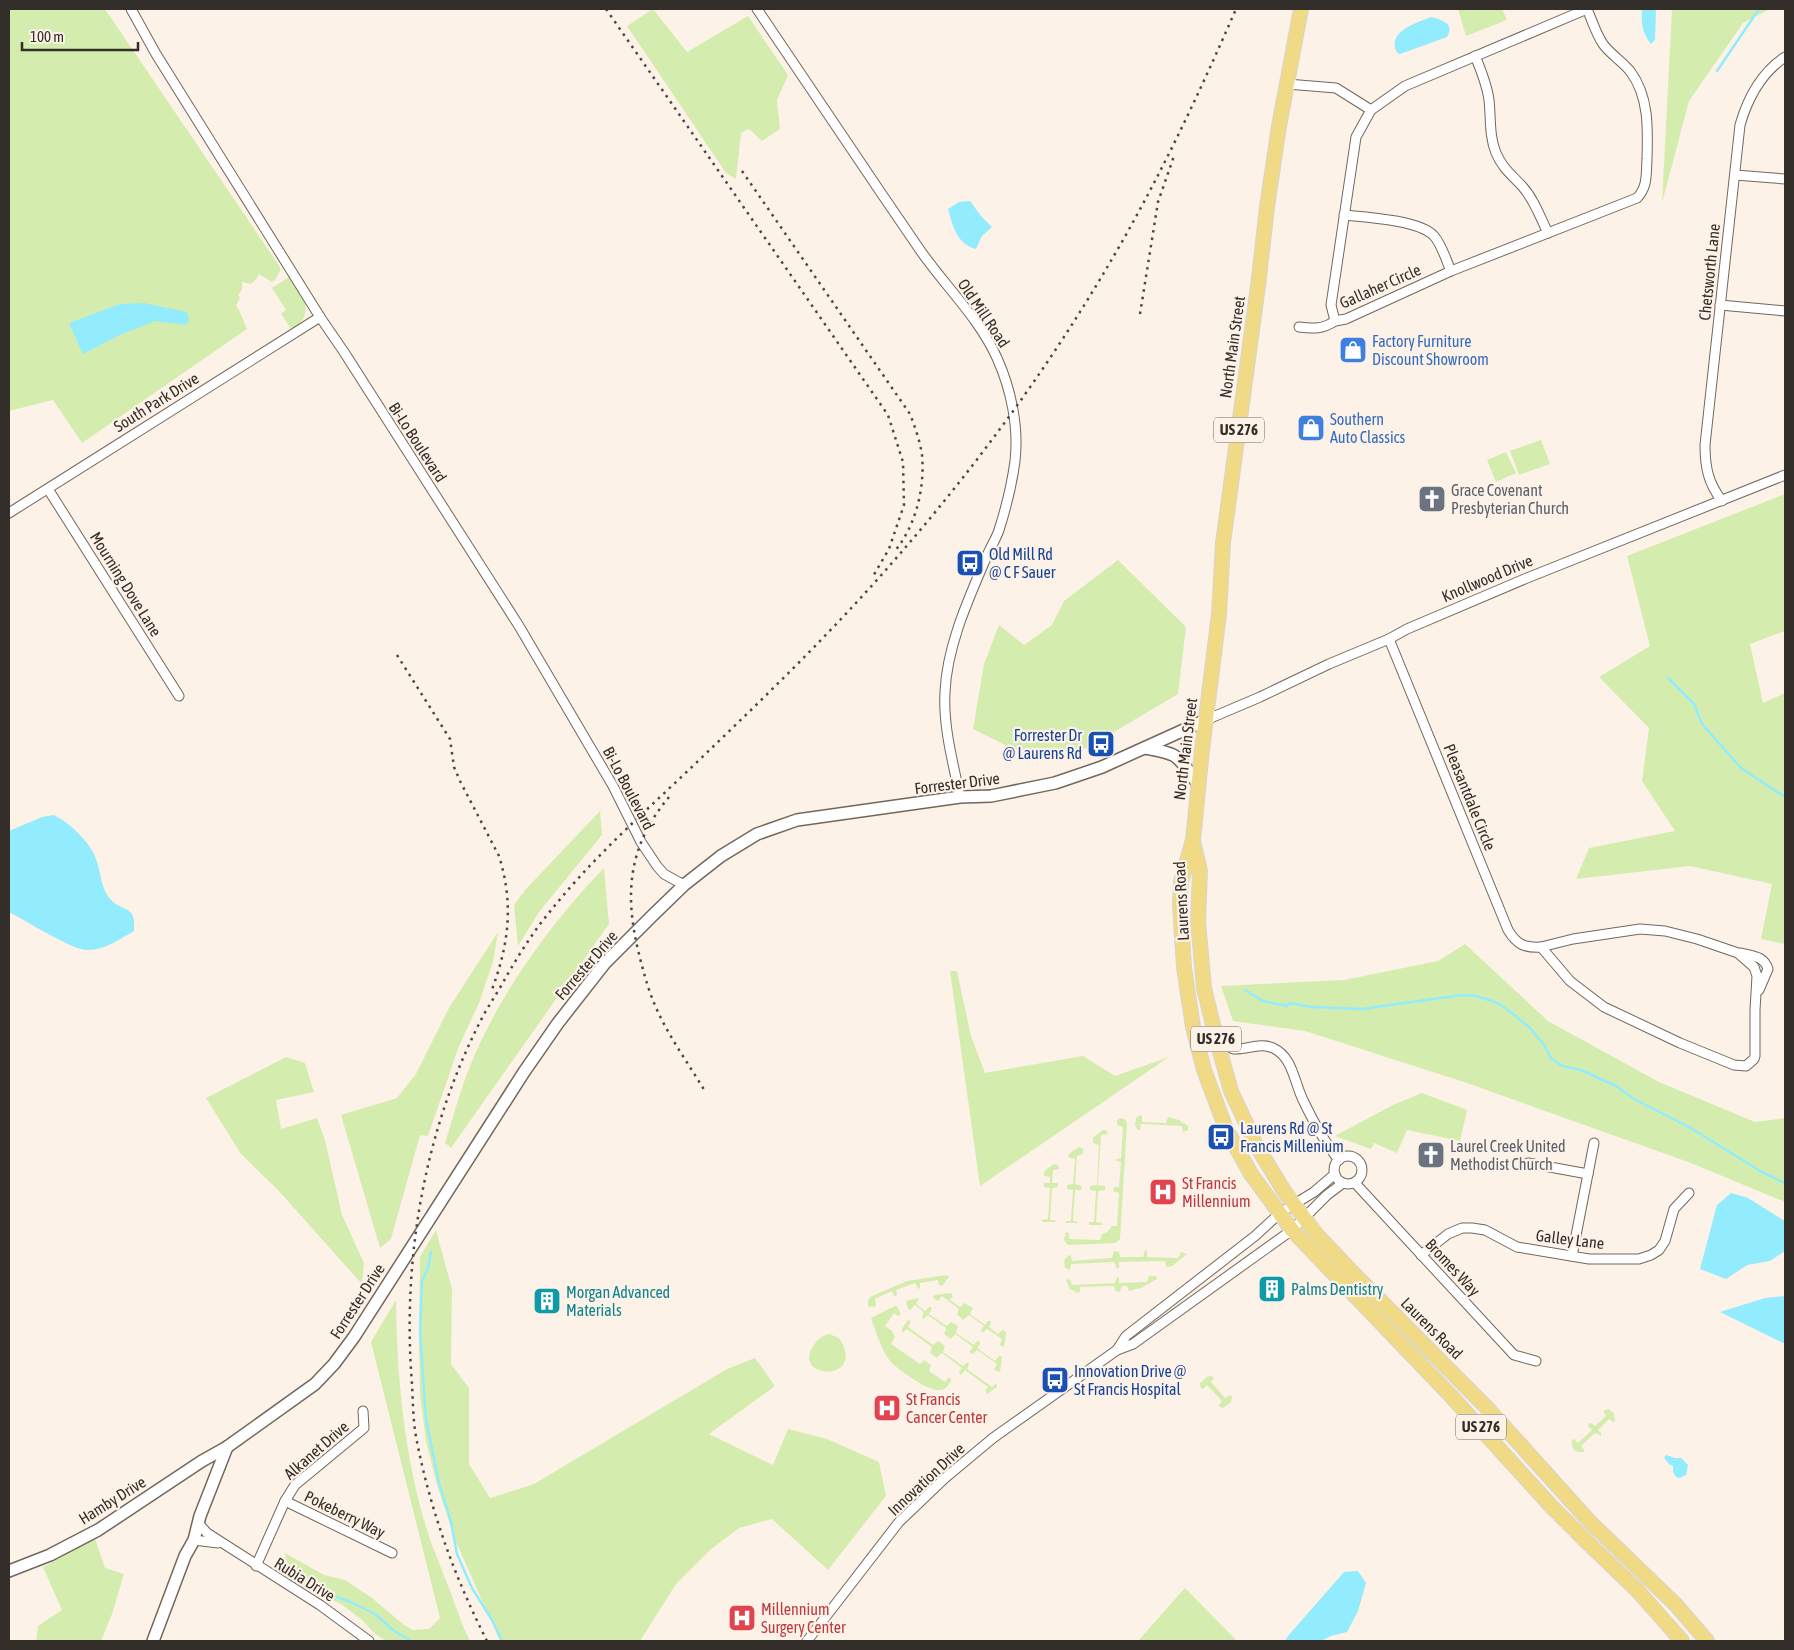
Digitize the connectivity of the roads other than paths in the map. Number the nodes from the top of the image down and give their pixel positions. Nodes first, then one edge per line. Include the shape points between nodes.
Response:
1 (130, 9) edge
2 (757, 9) edge
3 (1301, 9) edge
4 (1587, 9) edge
5 (1475, 56) junction
6 (1785, 57) edge
7 (1287, 84) junction
8 (1371, 110) junction
9 (1735, 175) junction
10 (1785, 179) edge
11 (1344, 215) junction
12 (1548, 233) junction
13 (1451, 271) junction
14 (1720, 305) junction
15 (1785, 311) edge
16 (320, 317) junction
17 (1335, 321) junction
18 (1299, 327) dead end
19 (1785, 475) edge
20 (48, 488) junction
21 (1722, 501) junction
22 (9, 514) edge
23 (1389, 638) junction
24 (179, 696) dead end
25 (1206, 720) junction
26 (1145, 748) junction
27 (1198, 784) junction
28 (960, 797) junction
29 (1193, 840) junction
30 (684, 885) junction
31 (1541, 947) junction
32 (1738, 953) junction
33 (1757, 994) junction
34 (1217, 1041) junction
35 (1233, 1049) junction
36 (1224, 1065) junction
37 (1594, 1143) dead end
38 (1339, 1160) junction
39 (1528, 1163) dead end
40 (1334, 1174) junction
41 (1588, 1174) junction
42 (1355, 1182) junction
43 (1343, 1184) junction
44 (1689, 1193) dead end
45 (1294, 1205) junction
46 (1280, 1213) junction
47 (1304, 1218) junction
48 (1292, 1230) junction
49 (1422, 1255) junction
50 (1572, 1256) junction
51 (1118, 1350) junction
52 (1536, 1361) dead end
53 (1462, 1383) junction
54 (1451, 1396) junction
55 (363, 1411) dead end
56 (227, 1447) junction
57 (285, 1502) junction
58 (200, 1520) junction
59 (1603, 1535) junction
60 (194, 1540) junction
61 (223, 1544) junction
62 (1591, 1546) junction
63 (392, 1554) dead end
64 (185, 1556) junction
65 (256, 1566) junction
66 (9, 1571) edge
67 (153, 1641) edge
68 (369, 1641) edge
69 (807, 1641) edge
70 (1682, 1641) edge
71 (1707, 1641) edge

1 - 16 street, Bi-Lo Boulevard
2 - 28 street, Old Mill Road via 930,264 984,334 997,359 1011,401 1015,458 1008,496 998,532 956,636 947,671 945,716
3 - 7 main road, North Main Street / US 276
4 - 5 street, Gallaher Circle
4 - 12 street, Gallaher Circle via 1602,43 1629,70 1638,85 1648,119 1646,183 1637,198
5 - 8 street, Gallaher Circle via 1405,86
5 - 12 street via 1486,86 1496,151 1510,176 1532,200
6 - 9 street, Chetsworth Lane via 1765,75 1746,105 1740,124
7 - 8 street via 1336,88
7 - 25 main road, North Main Street / US 276 via 1267,208 1223,543 1219,614
8 - 11 street, Gallaher Circle via 1356,137
9 - 10 street
9 - 14 street, Chetsworth Lane
11 - 13 street via 1386,220 1429,231 1436,237
11 - 17 street, Gallaher Circle via 1331,305
12 - 13 street, Gallaher Circle
13 - 17 street, Gallaher Circle via 1346,319
14 - 15 street
14 - 21 street, Chetsworth Lane via 1704,445 1706,469 1713,489
16 - 20 street, South Park Drive
16 - 30 street, Bi-Lo Boulevard via 519,626 610,782 641,842 664,874
17 - 18 street via 1316,329
19 - 21 street, Knollwood Drive
20 - 22 street, South Park Drive
20 - 24 street, Mourning Dove Lane
21 - 23 street, Knollwood Drive via 1527,578
23 - 25 street, Knollwood Drive
23 - 31 street, Pleasantdale Circle via 1508,930 1513,938 1528,948
25 - 26 street, Forrester Drive
25 - 27 main road, North Main Street / US 276
26 - 27 street via 1176,755
26 - 28 street, Forrester Drive via 1055,783 991,796
27 - 29 main road, North Main Street / US 276
28 - 30 street, Forrester Drive via 813,817 780,825 734,846
29 - 34 main road, Laurens Road / US 276 via 1200,871 1198,921 1204,988
29 - 46 main road, Laurens Road / US 276 via 1180,882 1184,966 1193,1027 1204,1070 1226,1129 1251,1174
30 - 56 street, Forrester Drive via 605,964 558,1023 334,1364 316,1384
31 - 32 street, Pleasantdale Circle via 1573,939 1649,929 1680,934
31 - 33 street, Pleasantdale Circle via 1570,981 1604,1007 1671,1039 1743,1067 1754,1059
32 - 33 street, Pleasantdale Circle via 1754,967
32 - 33 street, Pleasantdale Circle via 1766,961 1768,968
34 - 35 street
34 - 36 main road, Laurens Road / US 276
35 - 36 street
35 - 38 street via 1263,1046 1284,1056 1302,1099
36 - 45 main road, Laurens Road / US 276 via 1231,1091 1256,1145
37 - 41 street
38 - 40 street
38 - 42 street via 1349,1156 1358,1160 1362,1174
39 - 41 street
40 - 43 street
40 - 45 street, Innovation Drive
41 - 50 street
42 - 43 street
42 - 49 street, Bromes Way
43 - 47 street, Innovation Drive
44 - 50 street, Galley Lane via 1674,1209 1665,1241 1652,1255 1639,1259
45 - 46 street, Innovation Drive
45 - 47 main road, Laurens Road / US 276
46 - 48 main road, Laurens Road / US 276
46 - 51 street, Innovation Drive via 1126,1336
47 - 48 street, Innovation Drive
47 - 53 main road, Laurens Road / US 276 via 1354,1274
48 - 51 street, Innovation Drive via 1133,1344
48 - 54 main road, Laurens Road / US 276
49 - 50 street, Galley Lane via 1448,1234 1472,1228 1484,1230 1517,1247
49 - 52 street, Bromes Way via 1514,1355
51 - 69 street, Innovation Drive via 993,1438 939,1484 899,1522
53 - 54 main road
53 - 59 main road, Laurens Road / US 276
54 - 62 main road, Laurens Road / US 276
55 - 57 street, Alkanet Drive via 364,1428 295,1485
56 - 58 street
56 - 66 street, Hamby Drive via 89,1534 50,1555
57 - 63 street, Pokeberry Way
57 - 65 street, Alkanet Drive
58 - 60 street
58 - 61 street, Rubia Drive via 207,1533
58 - 64 street via 194,1523
59 - 62 main road
59 - 71 main road, Laurens Road / US 276 via 1676,1605
60 - 61 street, Rubia Drive
60 - 64 street
61 - 65 street, Rubia Drive
62 - 70 main road, Laurens Road / US 276 via 1637,1590
64 - 67 street
65 - 68 street, Rubia Drive via 320,1605

